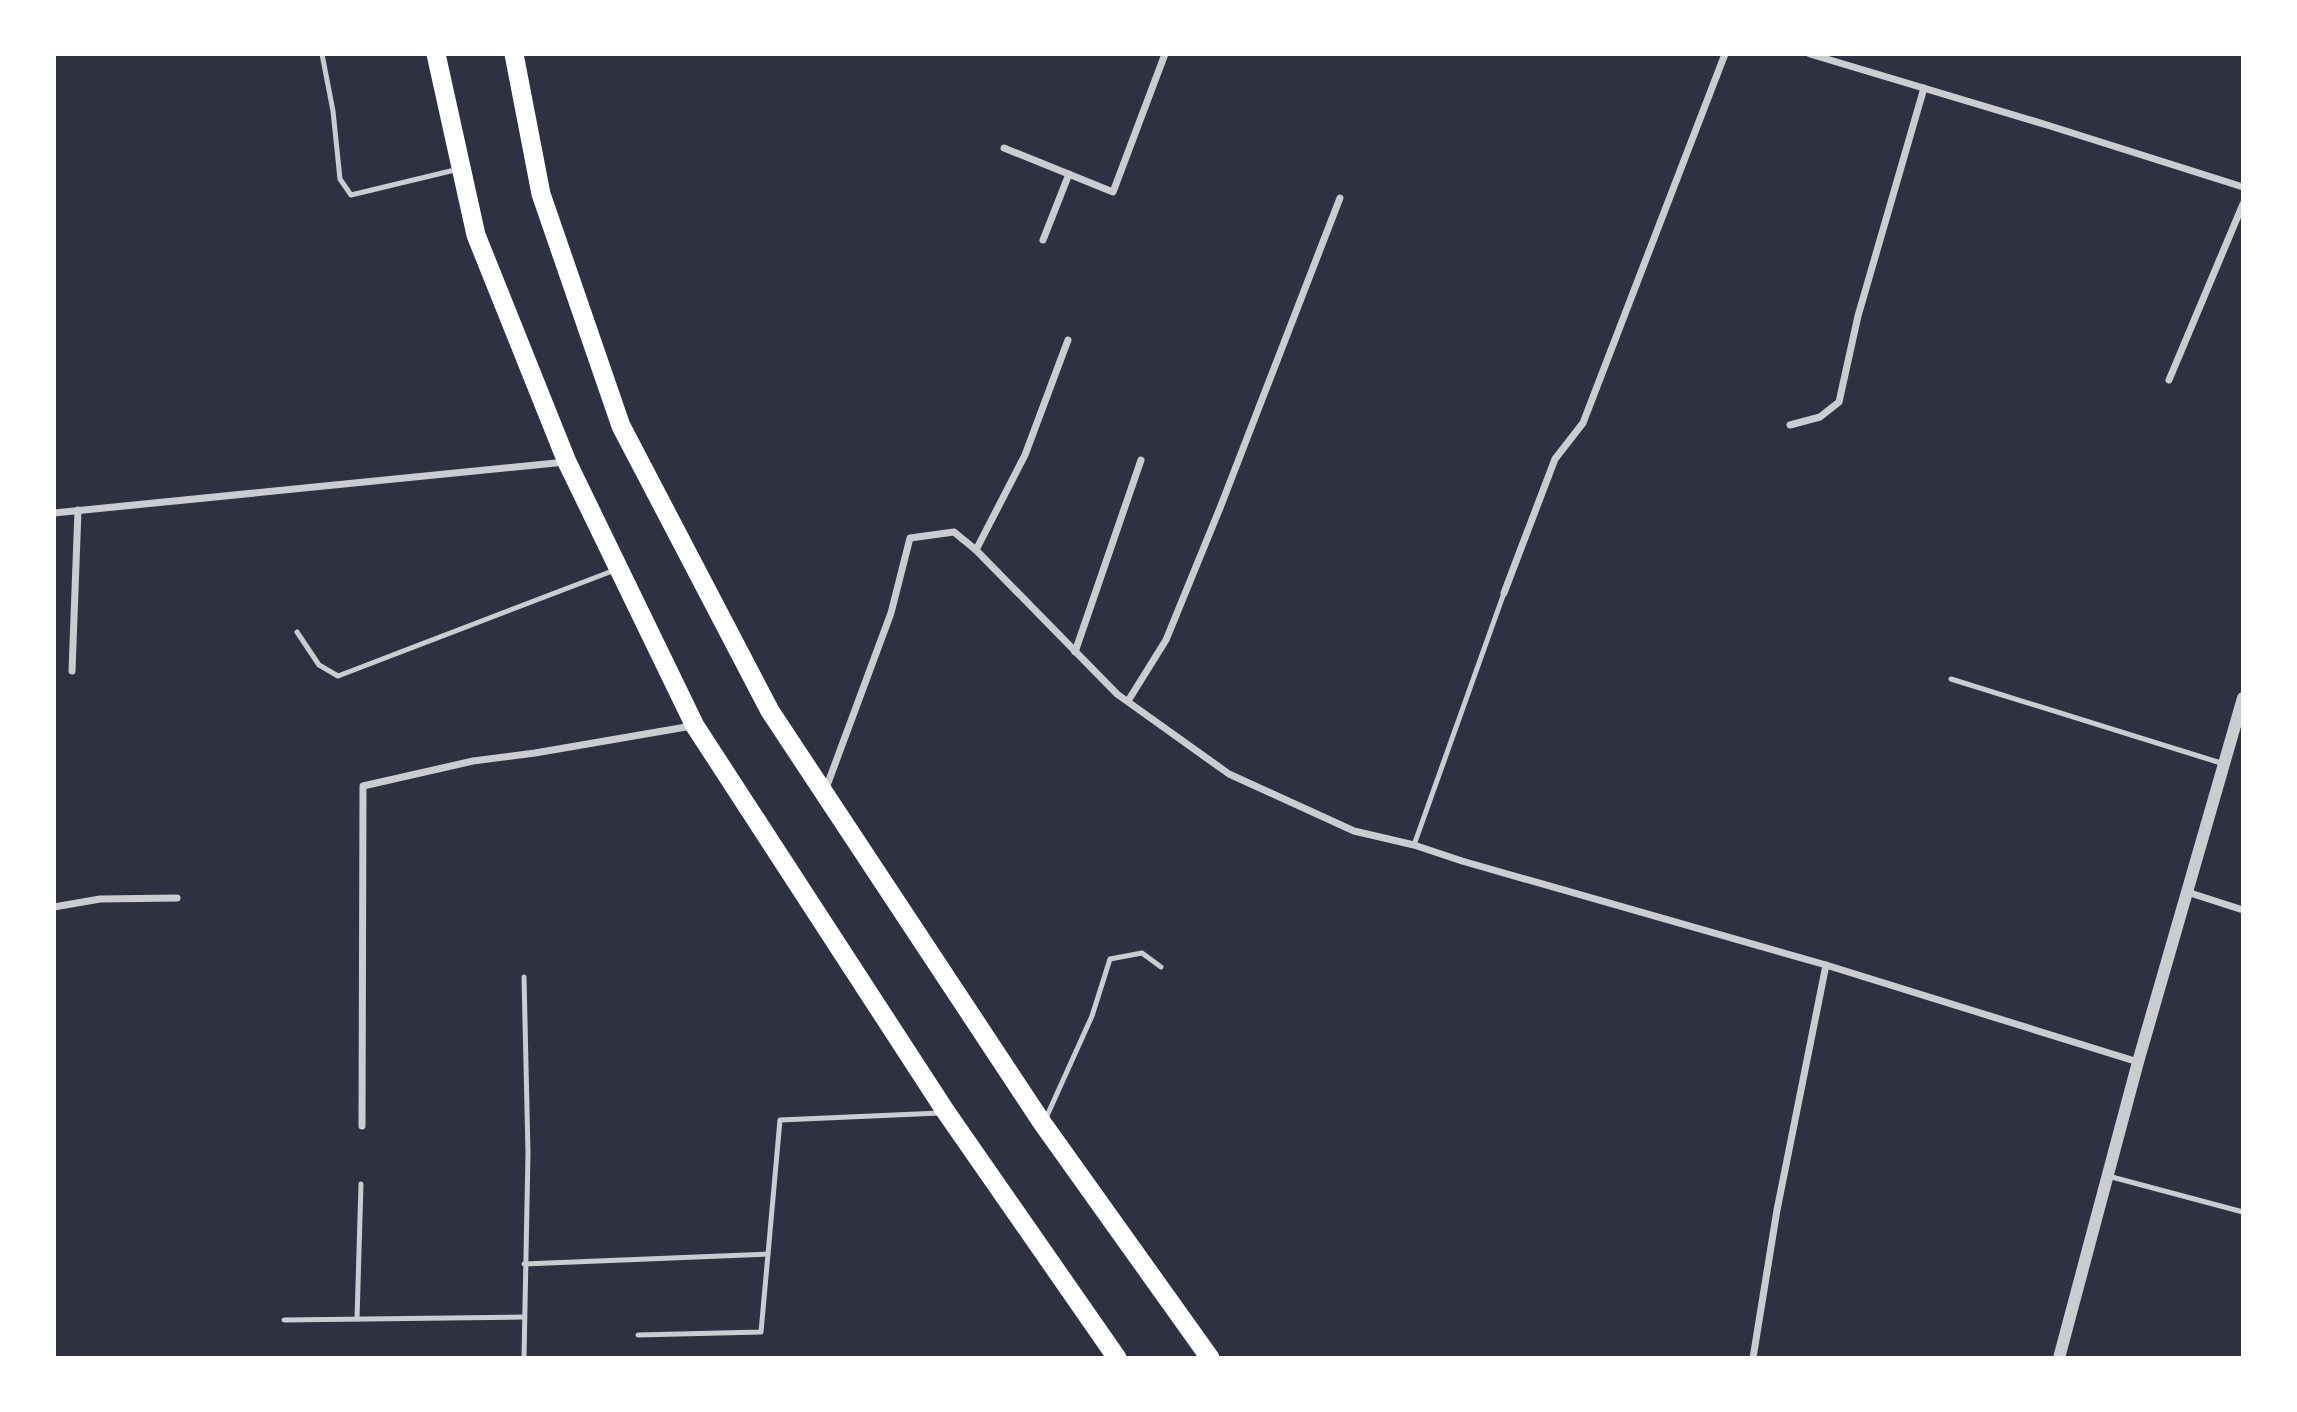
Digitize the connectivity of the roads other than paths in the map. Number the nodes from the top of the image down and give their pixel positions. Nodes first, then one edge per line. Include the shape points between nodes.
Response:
1 (322, 54) edge
2 (436, 54) edge
3 (514, 54) edge
4 (1725, 54) edge
5 (1810, 54) edge
6 (1163, 55) edge
7 (1924, 88) junction
8 (1004, 148) dead end
9 (462, 168) junction
10 (1069, 174) junction
11 (2243, 187) edge
12 (1340, 198) dead end
13 (2243, 204) edge
14 (1043, 240) dead end
15 (1068, 340) dead end
16 (2169, 380) dead end
17 (1790, 425) dead end
18 (1141, 460) dead end
19 (567, 462) junction
20 (78, 510) junction
21 (54, 513) edge
22 (976, 550) junction
23 (618, 569) junction
24 (1504, 593) joint
25 (297, 632) dead end
26 (1075, 652) junction
27 (72, 671) dead end
28 (1951, 679) dead end
29 (2243, 698) edge
30 (1128, 701) junction
31 (695, 726) junction
32 (2224, 764) junction
33 (824, 794) junction
34 (1414, 845) junction
35 (2187, 892) junction
36 (177, 898) dead end
37 (54, 907) edge
38 (2243, 910) edge
39 (1826, 965) junction
40 (1161, 967) dead end
41 (524, 977) dead end
42 (2138, 1062) junction
43 (946, 1112) junction
44 (1044, 1124) junction
45 (362, 1126) dead end
46 (2108, 1176) junction
47 (361, 1184) dead end
48 (2243, 1212) edge
49 (768, 1254) junction
50 (524, 1264) junction
51 (524, 1317) junction
52 (357, 1319) junction
53 (284, 1320) dead end
54 (639, 1335) dead end
55 (524, 1358) edge
56 (1117, 1358) edge
57 (1210, 1358) edge
58 (1753, 1358) edge
59 (2059, 1358) edge

1 - 9 lane via 341,179 351,195
2 - 9 highway
3 - 33 highway via 541,194 621,426 770,711
4 - 24 street via 1583,423 1555,459
5 - 7 street
6 - 10 street via 1113,192
7 - 11 street
7 - 17 street via 1858,316 1839,402 1820,417
8 - 10 street
9 - 19 highway via 477,236
10 - 14 street
12 - 30 street via 1166,640
13 - 16 street
15 - 22 street via 1025,455
18 - 26 street
19 - 20 street
19 - 23 highway
20 - 21 street
20 - 27 street
22 - 26 street
22 - 33 street via 954,532 910,538 891,613
23 - 25 lane via 338,676 319,665
23 - 31 highway
24 - 34 lane
26 - 30 street
28 - 32 lane
29 - 32 street
30 - 34 street via 1229,774 1354,831
31 - 43 highway
31 - 45 street via 473,761 363,786
32 - 35 street
33 - 44 highway
34 - 39 street
35 - 38 street
35 - 42 street
36 - 37 street via 100,899
39 - 42 street
39 - 58 street
40 - 44 lane via 1142,953 1110,959 1092,1016
41 - 50 lane via 528,1153
42 - 46 street
43 - 49 lane via 780,1121
43 - 56 highway
44 - 57 highway
46 - 48 lane
46 - 59 street
47 - 52 lane
49 - 50 lane
49 - 54 lane via 761,1332
50 - 51 lane
51 - 52 lane
51 - 55 lane
52 - 53 lane

